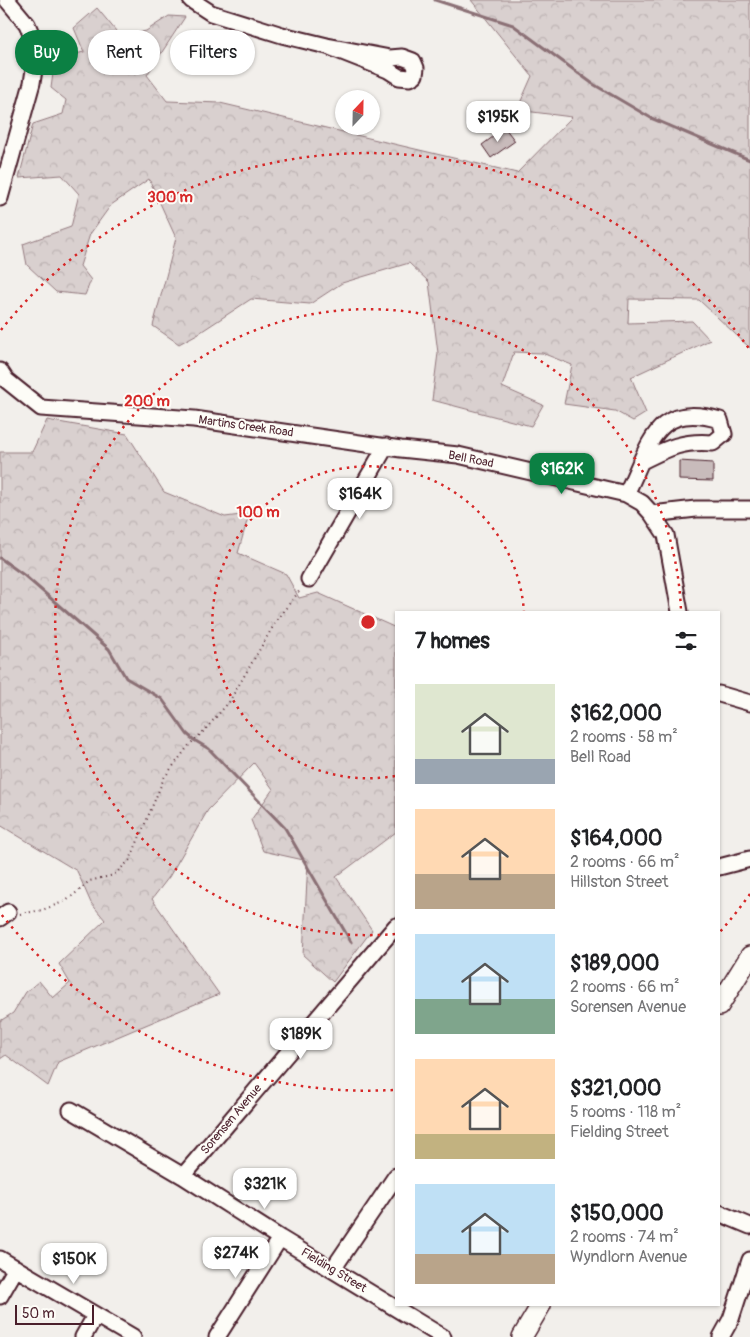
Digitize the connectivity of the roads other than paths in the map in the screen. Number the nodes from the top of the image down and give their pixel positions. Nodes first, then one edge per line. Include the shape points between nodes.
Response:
1 (7, 0) edge
2 (191, 0) edge
3 (326, 46) junction
4 (0, 198) edge
5 (0, 371) edge
6 (386, 446) junction
7 (642, 461) junction
8 (626, 494) junction
9 (750, 508) edge
10 (652, 514) junction
11 (309, 579) road end
12 (680, 611) edge
13 (720, 694) edge
14 (750, 703) edge
15 (750, 859) edge
16 (720, 867) edge
17 (395, 927) edge
18 (750, 956) edge
19 (720, 1004) edge
20 (70, 1110) dead end
21 (183, 1176) junction
22 (395, 1177) edge
23 (720, 1213) edge
24 (750, 1226) edge
25 (280, 1238) junction
26 (0, 1259) edge
27 (750, 1260) edge
28 (16, 1268) junction
29 (333, 1269) junction
30 (0, 1296) edge
31 (540, 1306) edge
32 (96, 1316) junction
33 (83, 1337) edge
34 (133, 1337) edge
35 (217, 1337) edge
36 (443, 1337) edge
37 (522, 1337) edge
38 (721, 1337) edge

1 - 4 street via 27,24 35,63
2 - 3 street via 211,13
3 - 3 street via 390,58 402,57 413,61 415,74 410,78 399,77
5 - 6 street, Martins Creek Road via 6,380 41,408 194,419
6 - 8 street, Bell Road via 458,455
6 - 11 street
7 - 7 street via 659,428 679,416 703,415 720,420 724,434 714,442 673,446
7 - 8 street
8 - 10 street, Bell Road via 642,503
9 - 10 street
10 - 12 street, Bell Road via 666,535
13 - 14 street
15 - 16 street
17 - 21 street, Sorensen Avenue
18 - 19 main road
20 - 21 street, Fielding Street
21 - 25 street, Fielding Street
22 - 29 street
23 - 24 street
25 - 29 street, Fielding Street
25 - 35 street
26 - 28 street
27 - 38 street via 731,1319
28 - 30 street
28 - 32 street
29 - 36 street, Fielding Street
31 - 37 main road
32 - 33 street
32 - 34 street

